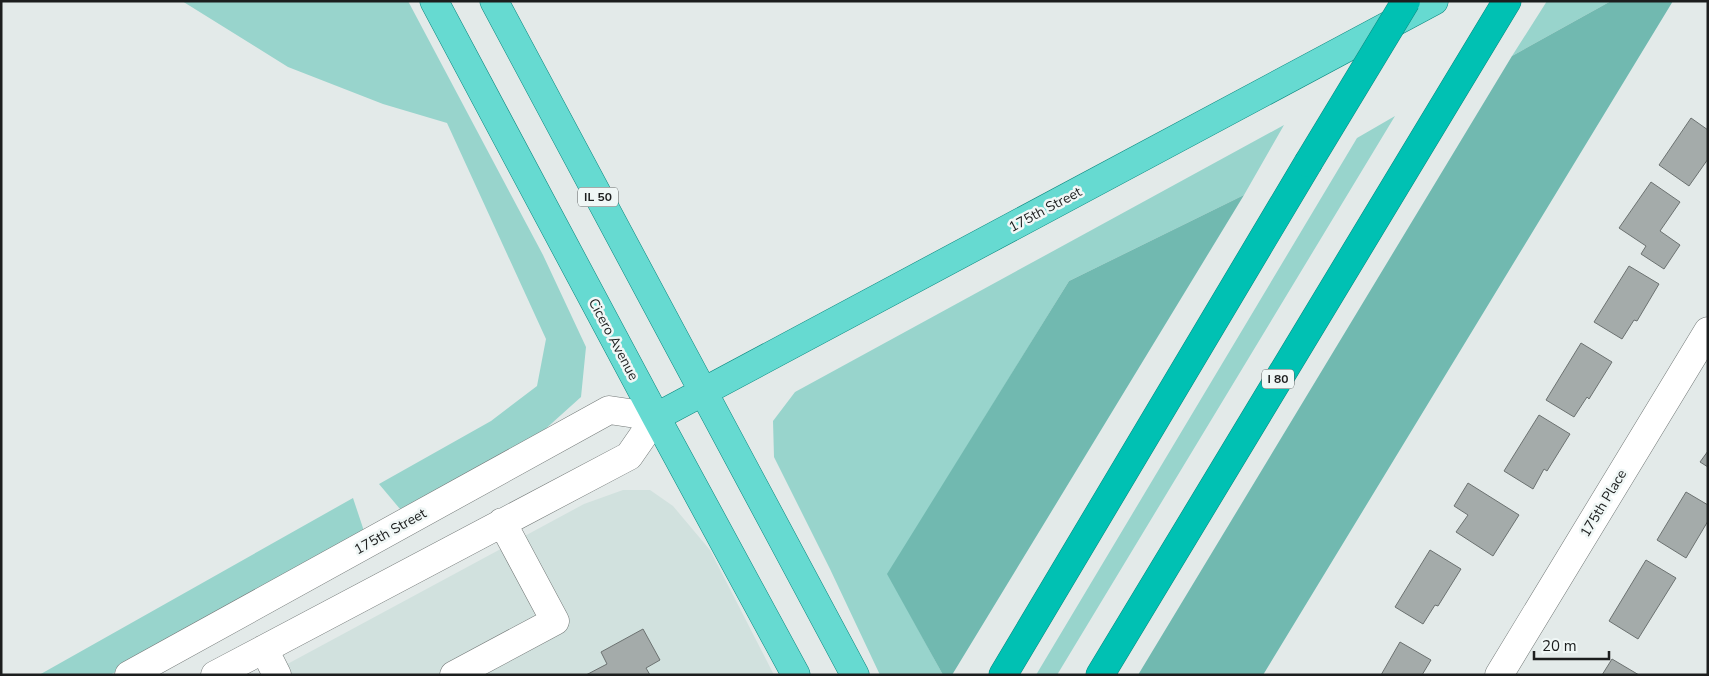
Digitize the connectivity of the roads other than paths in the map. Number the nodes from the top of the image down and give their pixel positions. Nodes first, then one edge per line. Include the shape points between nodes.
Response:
1 (434, 1) edge
2 (494, 1) edge
3 (1406, 1) edge
4 (1434, 1) edge
5 (1507, 1) edge
6 (1708, 331) edge
7 (703, 392) junction
8 (656, 418) junction
9 (502, 522) junction
10 (264, 649) junction
11 (794, 674) edge
12 (129, 675) edge
13 (216, 675) edge
14 (277, 675) edge
15 (454, 675) edge
16 (855, 675) edge
17 (1003, 675) edge
18 (1100, 675) edge
19 (1499, 675) edge

1 - 8 main road, Cicero Avenue
2 - 7 main road, IL 50
3 - 17 highway, bridge
4 - 7 main road, 175th Street
5 - 18 highway, I 80
6 - 19 street, 175th Place
7 - 8 main road, 175th Street
7 - 16 main road, IL 50
8 - 9 street, 175th Street via 629,456
8 - 11 main road, Cicero Avenue
8 - 12 street, 175th Street via 608,410
9 - 10 street, 175th Street
9 - 15 street via 556,621
10 - 13 street, 175th Street
10 - 14 street

